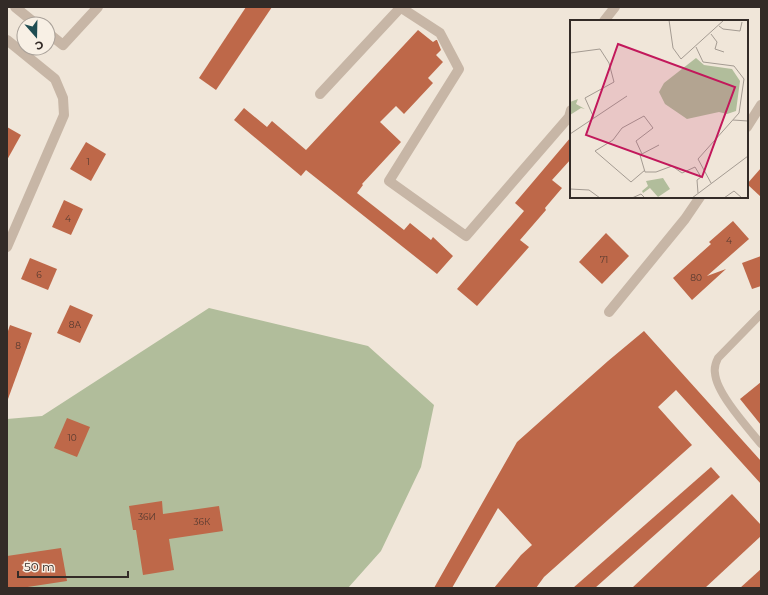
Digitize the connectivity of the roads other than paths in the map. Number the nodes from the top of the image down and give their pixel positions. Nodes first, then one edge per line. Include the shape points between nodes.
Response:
1 (15, 7) edge
2 (98, 7) edge
3 (401, 7) edge
4 (615, 7) edge
5 (26, 16) edge
6 (605, 20) edge
7 (56, 39) edge
8 (7, 40) edge
9 (320, 94) dead end
10 (759, 112) edge
11 (570, 114) edge
12 (748, 126) edge
13 (699, 198) edge
14 (7, 247) edge
15 (609, 312) dead end
16 (761, 314) edge
17 (761, 444) edge

1 - 5 street
2 - 7 street via 63,45
3 - 9 street
3 - 11 street via 440,33 459,69 390,181 466,236
4 - 6 street
8 - 14 street via 55,79 63,98 64,115
10 - 12 street
13 - 15 street
16 - 17 lane via 718,358 715,373 726,400

